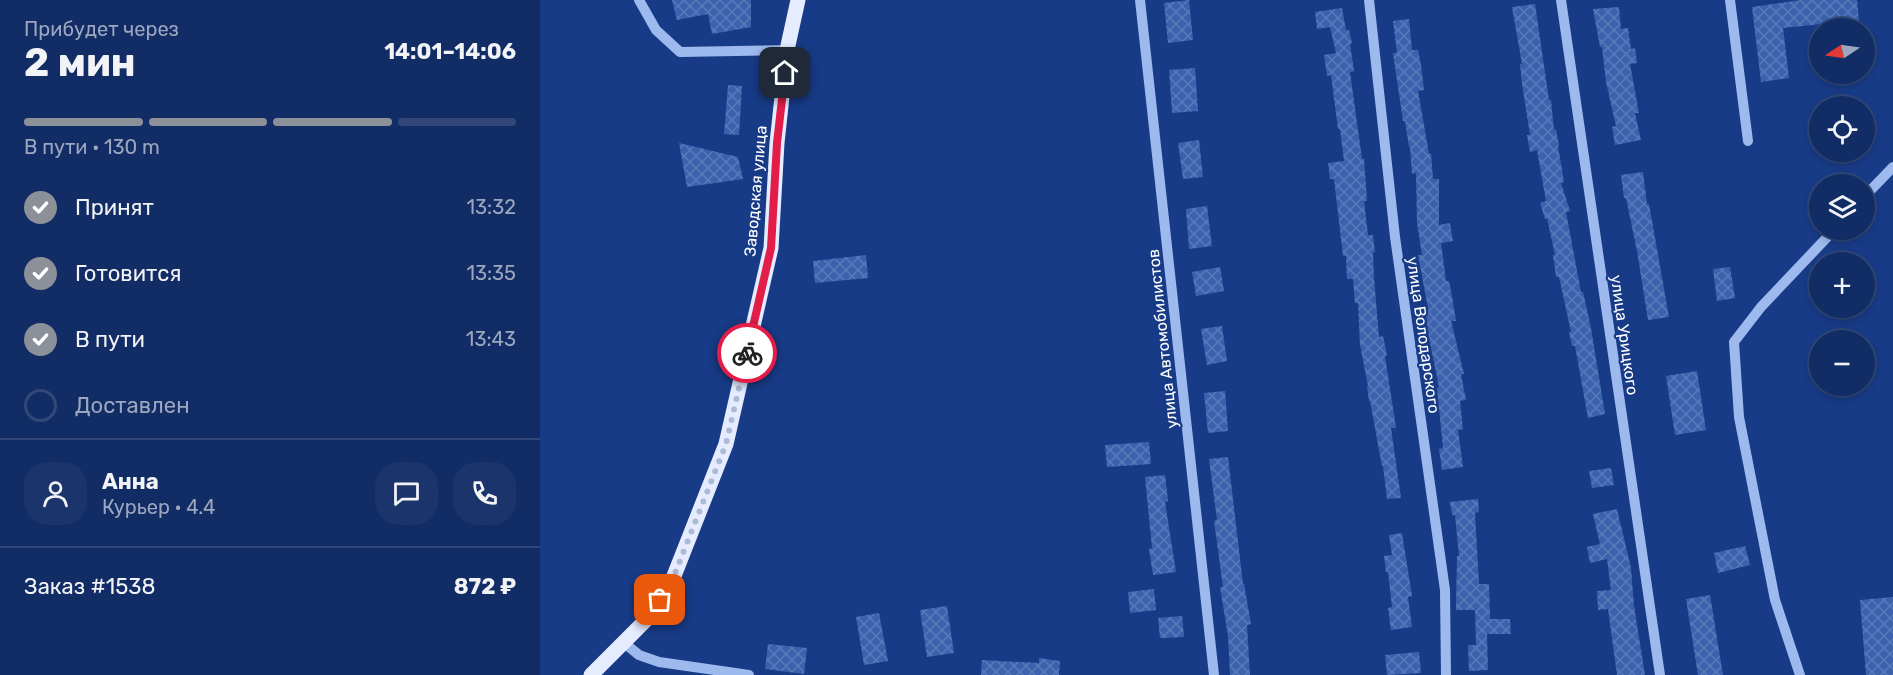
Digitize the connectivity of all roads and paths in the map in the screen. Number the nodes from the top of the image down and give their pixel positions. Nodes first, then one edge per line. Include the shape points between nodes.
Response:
1 (639, 0) edge
2 (798, 0) edge
3 (1140, 0) edge
4 (1369, 0) edge
5 (1561, 0) edge
6 (1730, 0) edge
7 (787, 50) junction
8 (1748, 141) dead end
9 (1893, 167) edge
10 (1875, 186) edge
11 (1825, 240) edge
12 (623, 642) junction
13 (591, 675) edge
14 (749, 675) edge
15 (1214, 675) edge
16 (1446, 675) edge
17 (1660, 675) edge
18 (1800, 675) edge

1 - 7 street via 656,30 680,52
2 - 7 main road, Заводская улица
3 - 15 street, улица Автомобилистов
4 - 16 street, улица Володарского via 1395,237 1445,590
5 - 17 street, улица Урицкого
6 - 8 street
7 - 12 main road, Заводская улица via 771,248 726,444 672,581 648,618
9 - 10 street
11 - 18 street via 1761,307 1734,342 1739,417 1775,600
12 - 13 main road, Заводская улица
12 - 14 street via 639,655 659,662

